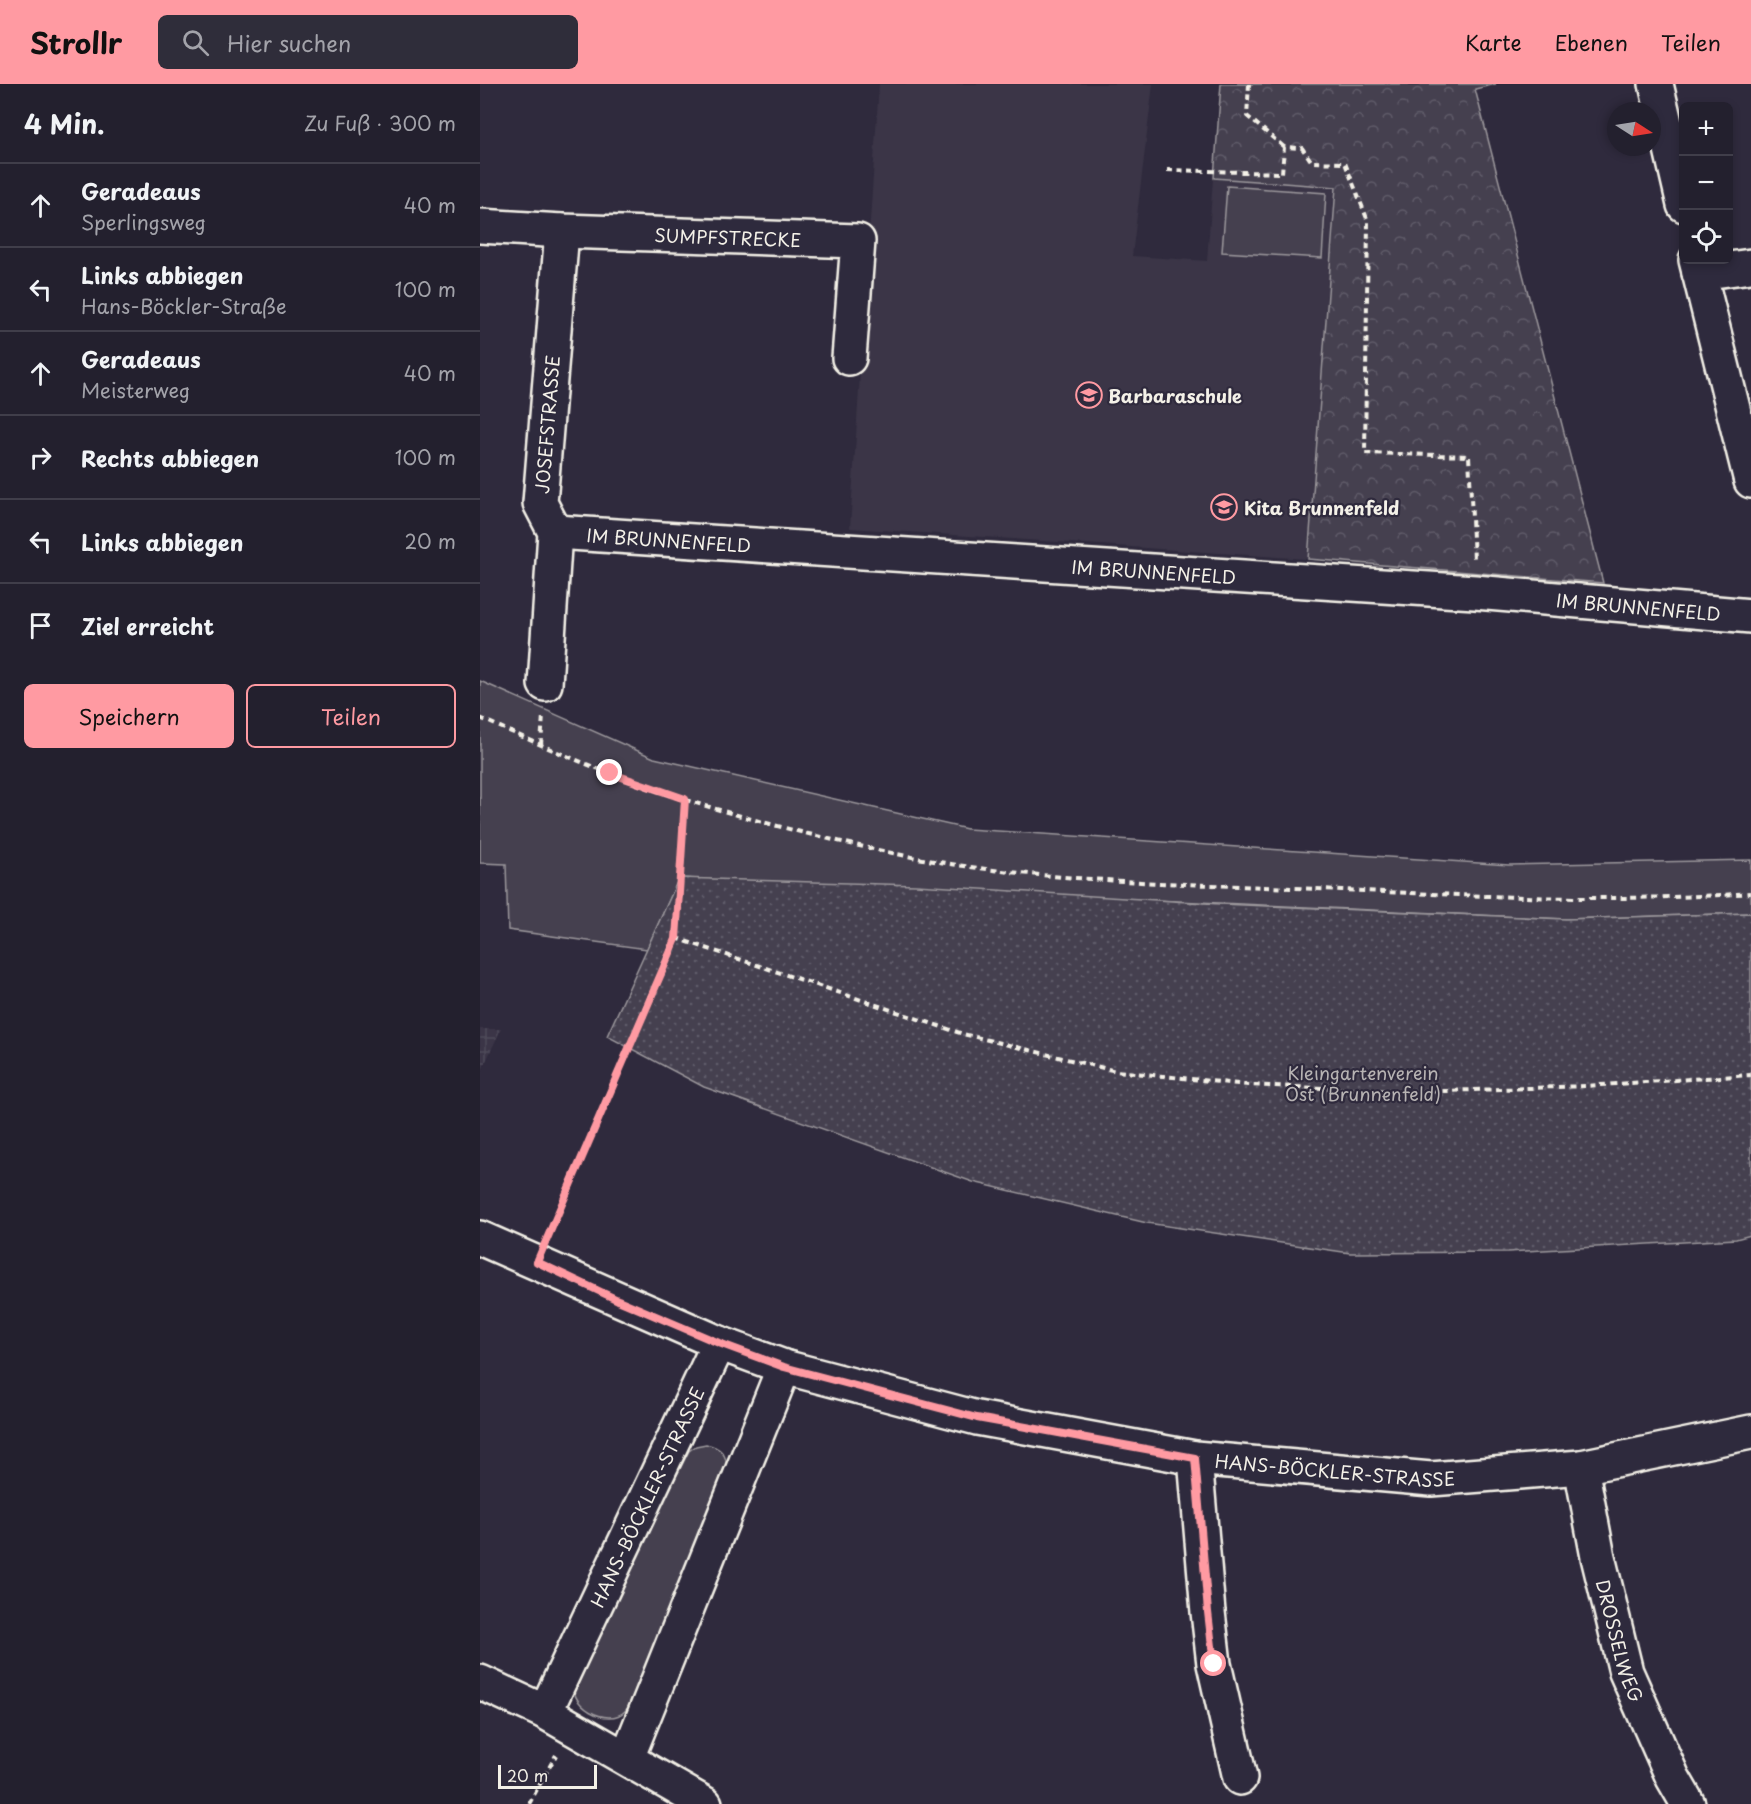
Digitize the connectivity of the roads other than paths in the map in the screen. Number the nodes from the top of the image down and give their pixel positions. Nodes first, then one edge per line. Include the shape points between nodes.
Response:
1 (1656, 84) edge
2 (1679, 187) edge
3 (480, 226) edge
4 (562, 231) junction
5 (1698, 266) edge
6 (1751, 266) edge
7 (849, 358) dead end
8 (1751, 482) edge
9 (555, 532) junction
10 (1751, 616) edge
11 (545, 684) dead end
12 (480, 1238) edge
13 (719, 1343) junction
14 (784, 1367) junction
15 (1751, 1432) edge
16 (1195, 1458) junction
17 (1581, 1467) junction
18 (480, 1682) edge
19 (559, 1720) junction
20 (627, 1758) junction
21 (1240, 1778) dead end
22 (705, 1804) edge
23 (1688, 1804) edge

1 - 2 street
3 - 4 street, SUMPFSTRECKE
4 - 7 street, SUMPFSTRECKE via 858,241
4 - 9 street, JOSEFSTRASSE via 540,503
5 - 6 street
5 - 8 street
9 - 10 street, IM BRUNNENFELD via 1475,592
9 - 11 street
12 - 13 street
13 - 14 street, HANS-BÖCKLER-STRASSE
13 - 19 street, HANS-BÖCKLER-STRASSE
14 - 16 street, HANS-BÖCKLER-STRASSE via 977,1418
14 - 20 street
15 - 17 street, HANS-BÖCKLER-STRASSE
16 - 17 street, HANS-BÖCKLER-STRASSE via 1431,1479
16 - 21 street via 1214,1664
17 - 23 street, DROSSELWEG via 1626,1672
18 - 19 street
19 - 20 street
20 - 22 street

